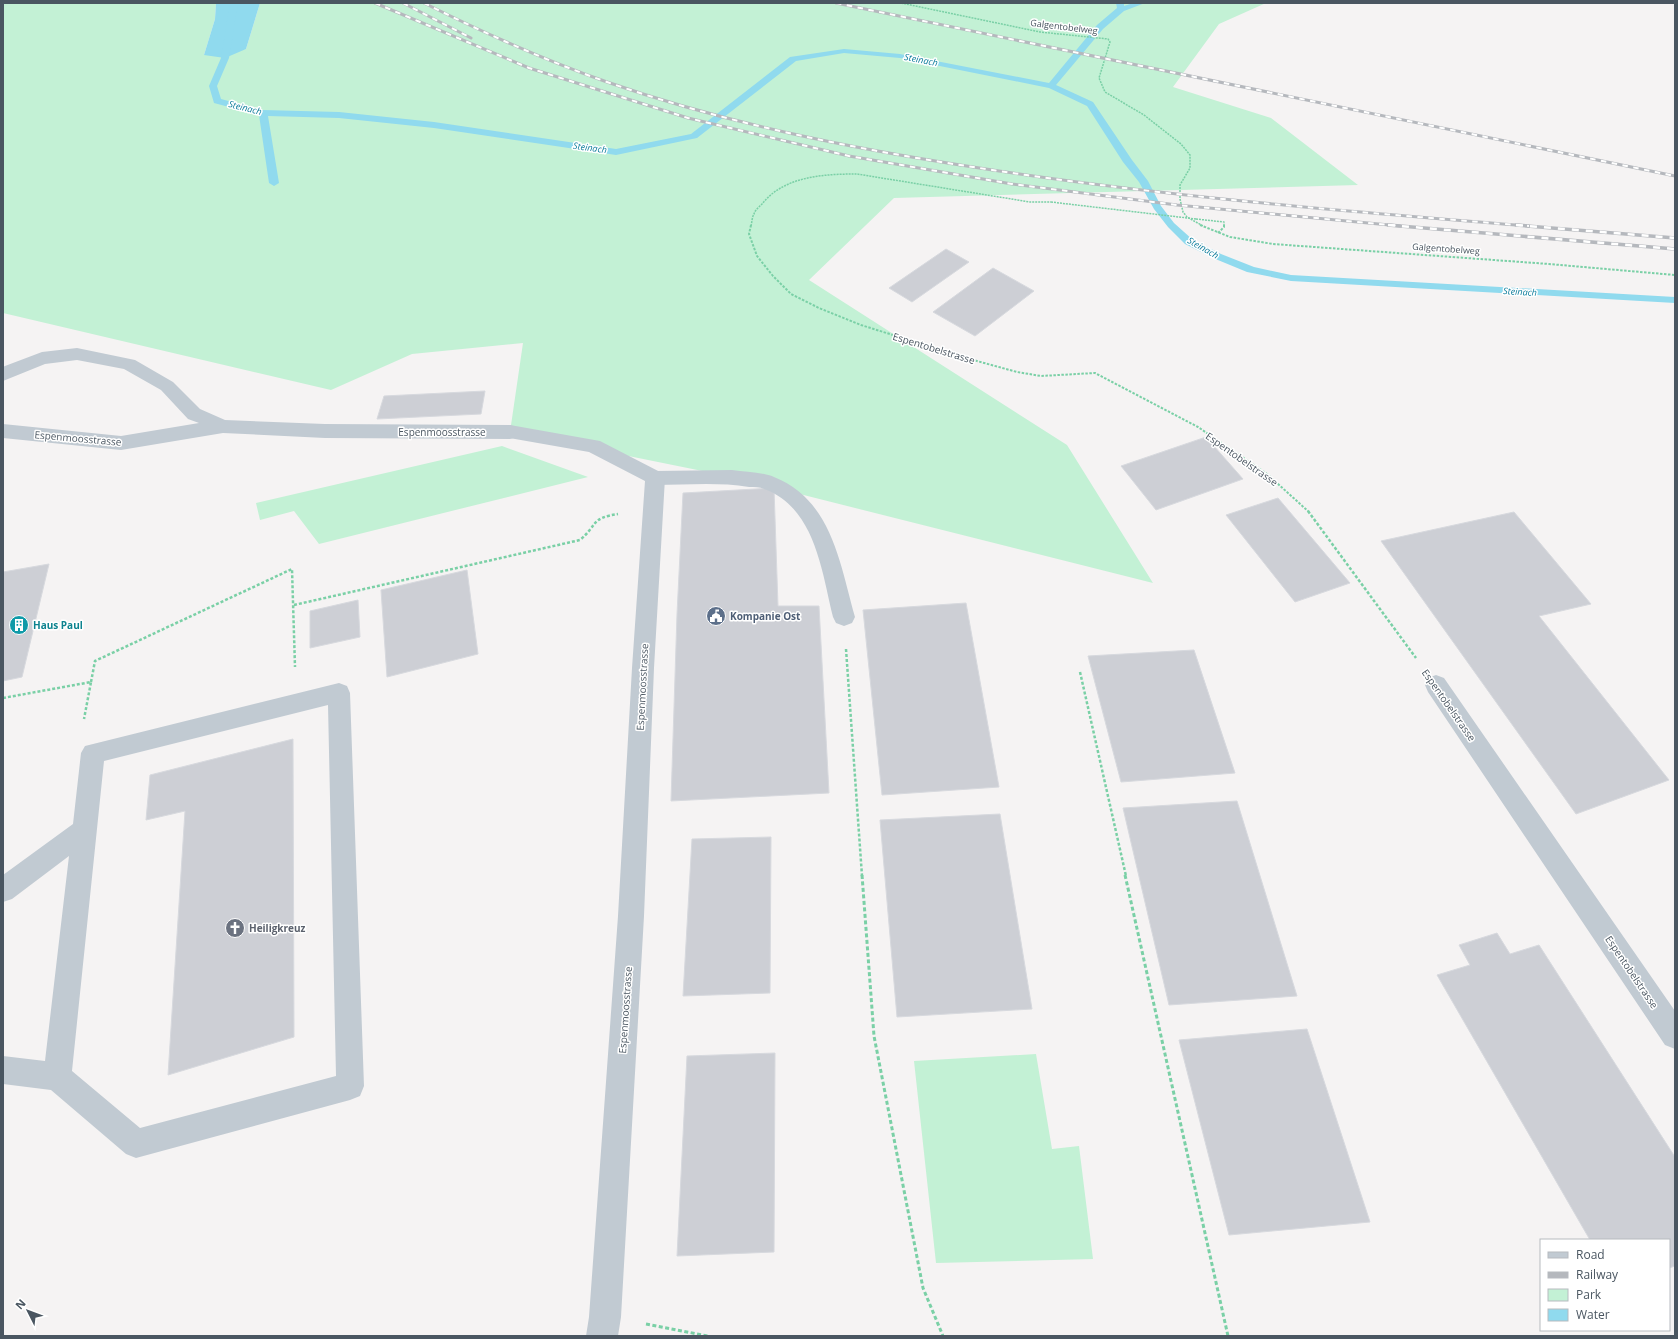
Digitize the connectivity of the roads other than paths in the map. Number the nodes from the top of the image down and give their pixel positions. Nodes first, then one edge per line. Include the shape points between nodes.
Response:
1 (3, 375) edge
2 (223, 426) junction
3 (3, 431) edge
4 (655, 478) junction
5 (844, 617) road end
6 (1436, 685) road end
7 (84, 830) junction
8 (3, 890) edge
9 (1675, 1035) edge
10 (3, 1070) edge
11 (57, 1077) junction
12 (602, 1336) edge

1 - 2 street, Espenmoosstrasse via 42,358 77,354 129,364 167,386 194,414
2 - 3 street, Espenmoosstrasse via 120,443
2 - 4 street, Espenmoosstrasse via 325,431 510,432 593,446
4 - 5 street via 732,478 768,482 792,495 812,517 827,552
4 - 12 street, Espenmoosstrasse via 631,916
6 - 9 street, Espentobelstrasse
7 - 8 street
7 - 11 street
7 - 11 street via 93,753 339,693 350,1086 136,1144
10 - 11 street

